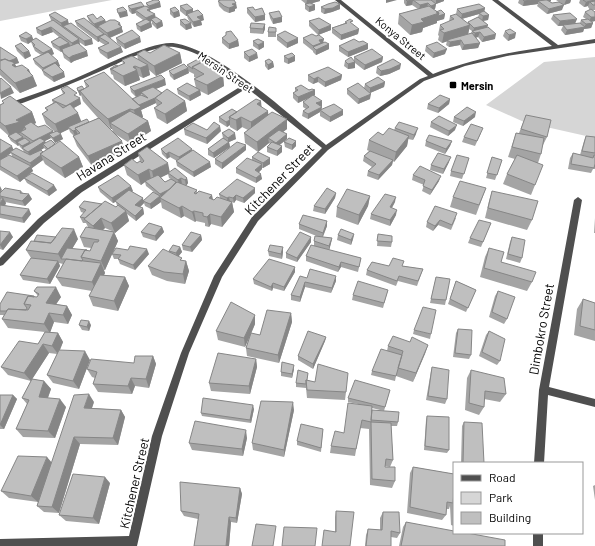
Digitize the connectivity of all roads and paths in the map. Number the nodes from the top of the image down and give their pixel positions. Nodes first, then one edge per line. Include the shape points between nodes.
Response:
1 (338, 0) edge
2 (495, 0) edge
3 (595, 41) edge
4 (556, 46) junction
5 (432, 76) junction
6 (247, 85) junction
7 (0, 108) edge
8 (326, 148) junction
9 (578, 200) dead end
10 (0, 263) edge
11 (544, 390) junction
12 (595, 403) edge
13 (539, 462) edge
14 (538, 534) edge
15 (0, 544) edge
16 (132, 544) edge
17 (538, 546) edge

1 - 5 street, Konya Street
2 - 4 street
3 - 4 street, Kitchener Street
4 - 5 street, Kitchener Street via 507,54
5 - 8 street, Kitchener Street via 422,80
6 - 7 street, Mersin Street via 205,57 190,49 173,45 146,51
6 - 8 street, Mersin Street
6 - 10 street, Havana Street via 79,190 41,221
8 - 16 street, Kitchener Street via 255,219 218,276 185,352 157,436
9 - 11 street, Dimbokro Street
11 - 12 street
11 - 13 street, Dimbokro Street
14 - 17 street
15 - 16 street

